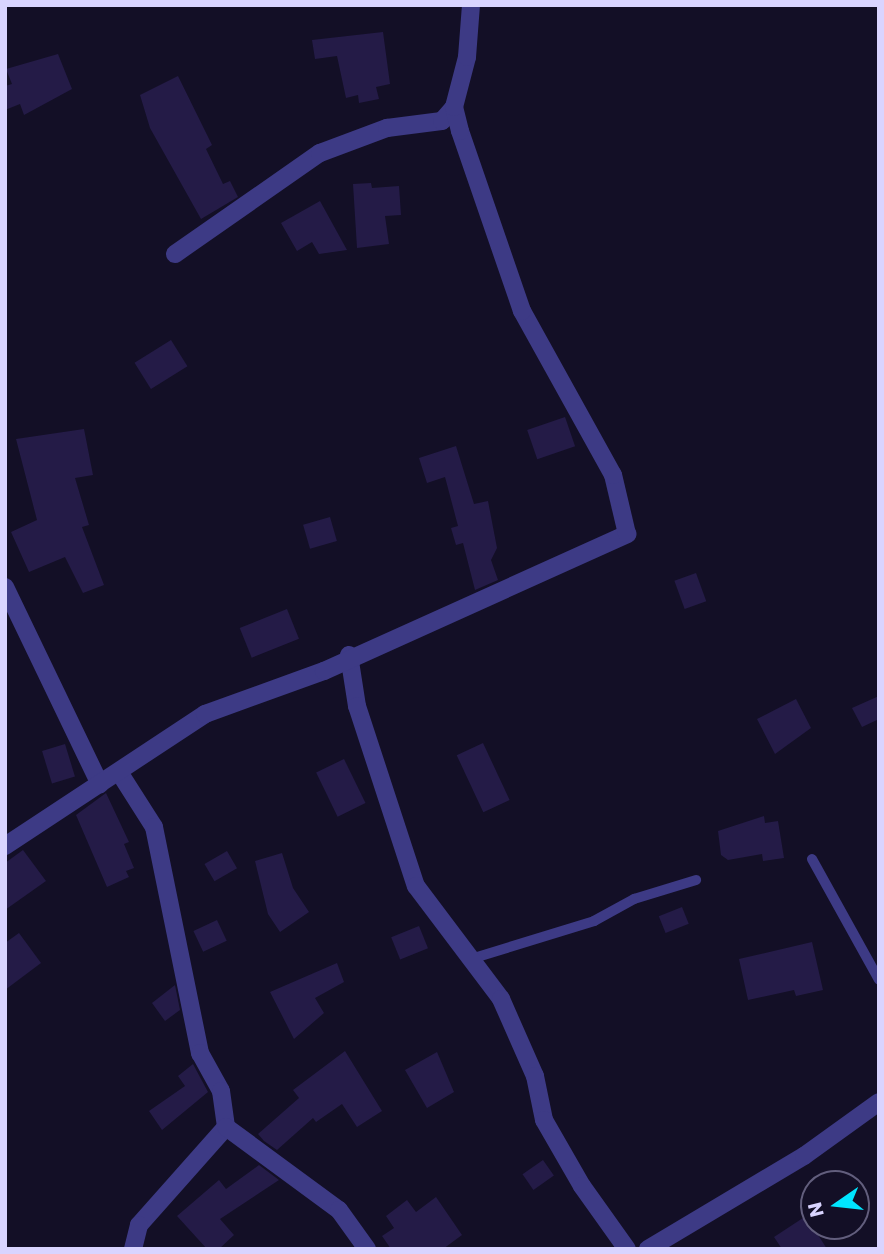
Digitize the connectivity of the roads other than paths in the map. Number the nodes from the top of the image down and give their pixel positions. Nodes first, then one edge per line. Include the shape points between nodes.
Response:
1 (471, 5) edge
2 (454, 107) junction
3 (175, 254) dead end
4 (5, 587) edge
5 (349, 655) junction
6 (119, 772) junction
7 (100, 784) junction
8 (5, 846) edge
9 (813, 859) dead end
10 (696, 880) dead end
11 (474, 958) junction
12 (879, 980) edge
13 (879, 1102) edge
14 (226, 1127) junction
15 (133, 1249) edge
16 (367, 1249) edge
17 (627, 1249) edge
18 (648, 1249) edge

1 - 2 street via 467,57
2 - 3 street via 442,121 387,128 320,153
2 - 5 street via 522,311 613,475 627,534 612,546
4 - 7 street
5 - 6 street via 324,671 205,714
5 - 11 street via 357,706 416,886
6 - 7 street
6 - 14 street via 154,827 200,1053 221,1091
7 - 8 street
9 - 12 lane
10 - 11 lane via 634,899 594,921
11 - 17 street via 501,999 535,1076 544,1119 582,1186
13 - 18 street via 804,1156
14 - 15 street via 139,1225
14 - 16 street via 339,1210

